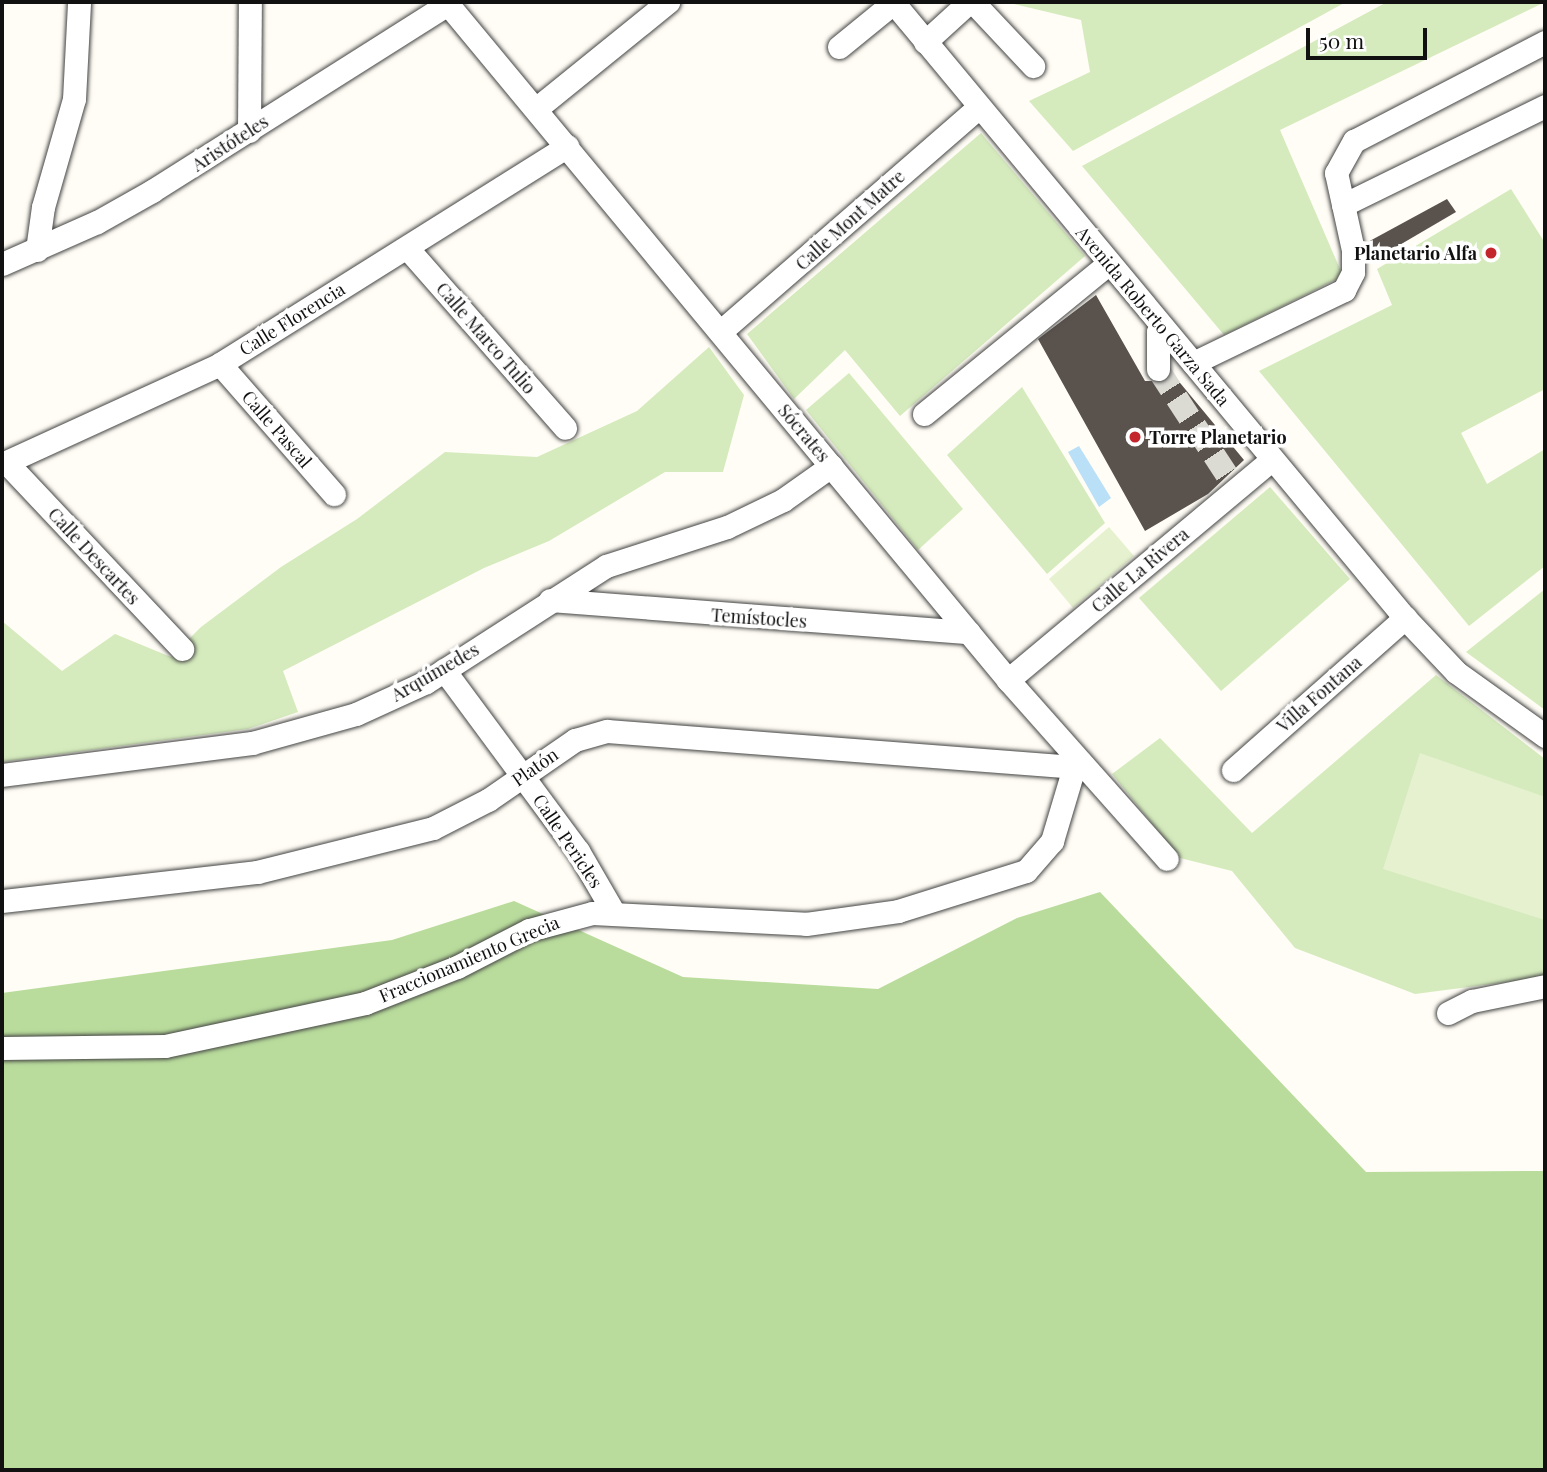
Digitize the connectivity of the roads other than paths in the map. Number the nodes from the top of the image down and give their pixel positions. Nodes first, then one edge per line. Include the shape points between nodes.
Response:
1 (79, 2) edge
2 (250, 2) edge
3 (668, 2) edge
4 (893, 2) edge
5 (971, 2) edge
6 (447, 3) edge
7 (925, 42) junction
8 (1545, 42) edge
9 (839, 47) dead end
10 (1033, 66) dead end
11 (1545, 106) edge
12 (979, 107) junction
13 (537, 108) junction
14 (249, 131) junction
15 (567, 146) junction
16 (1343, 205) junction
17 (408, 248) junction
18 (37, 250) junction
19 (1109, 263) junction
20 (2, 264) edge
21 (1162, 327) junction
22 (720, 332) junction
23 (1193, 363) junction
24 (220, 364) junction
25 (1158, 369) tunnel mouth
26 (924, 414) dead end
27 (565, 428) dead end
28 (1272, 459) junction
29 (4, 463) edge
30 (831, 466) junction
31 (334, 494) dead end
32 (550, 600) junction
33 (1405, 618) junction
34 (969, 632) junction
35 (183, 649) dead end
36 (444, 670) junction
37 (1008, 680) junction
38 (1545, 736) edge
39 (1077, 764) junction
40 (1233, 770) dead end
41 (2, 775) edge
42 (522, 775) junction
43 (1167, 859) dead end
44 (2, 901) edge
45 (614, 913) junction
46 (1545, 986) edge
47 (1448, 1013) dead end
48 (2, 1048) edge

1 - 18 street via 74,99 43,207
2 - 14 street
3 - 13 street
4 - 7 street, Avenida Roberto Garza Sada
4 - 9 street
5 - 7 street
5 - 10 street
6 - 13 street, Sócrates
6 - 14 street, Aristóteles
7 - 12 street, Avenida Roberto Garza Sada
8 - 16 street via 1354,141 1336,173
11 - 16 street
12 - 19 street, Avenida Roberto Garza Sada
12 - 22 street, Calle Mont Matre
13 - 15 street, Sócrates
14 - 18 street, Aristóteles via 152,191
15 - 17 street, Calle Florencia
15 - 22 street, Sócrates
16 - 23 street via 1353,263 1344,290
17 - 24 street, Calle Florencia
17 - 27 street, Calle Marco Tulio
18 - 20 street, Aristóteles
19 - 21 street, Avenida Roberto Garza Sada
19 - 26 street
21 - 23 street, Avenida Roberto Garza Sada
21 - 25 street via 1158,332
22 - 30 street, Sócrates
23 - 28 street, Avenida Roberto Garza Sada
24 - 29 street, Calle Florencia
24 - 31 street, Calle Pascal
28 - 33 street, Avenida Roberto Garza Sada
28 - 37 street, Calle La Rivera via 1233,482
29 - 35 street, Calle Descartes
30 - 32 street, Arquímedes via 758,513 631,555
30 - 34 street, Sócrates
32 - 34 street, Temístocles
32 - 36 street, Arquímedes
33 - 38 street, Avenida Roberto Garza Sada via 1456,672
33 - 40 street, Villa Fontana
34 - 37 street, Sócrates
36 - 41 street, Arquímedes via 356,714 252,743
36 - 42 street, Calle Pericles
37 - 39 street, Sócrates
39 - 42 street, Platón via 607,731 575,740
39 - 43 street, Sócrates
39 - 45 street, Fraccionamiento Grecia via 1046,851 1027,871 1008,879 898,911 806,924
42 - 44 street, Platón via 488,800 433,828 305,863 182,884
42 - 45 street, Calle Pericles via 578,851
45 - 48 street, Fraccionamiento Grecia via 548,923 426,981 365,1003 165,1046
46 - 47 street via 1466,1003

